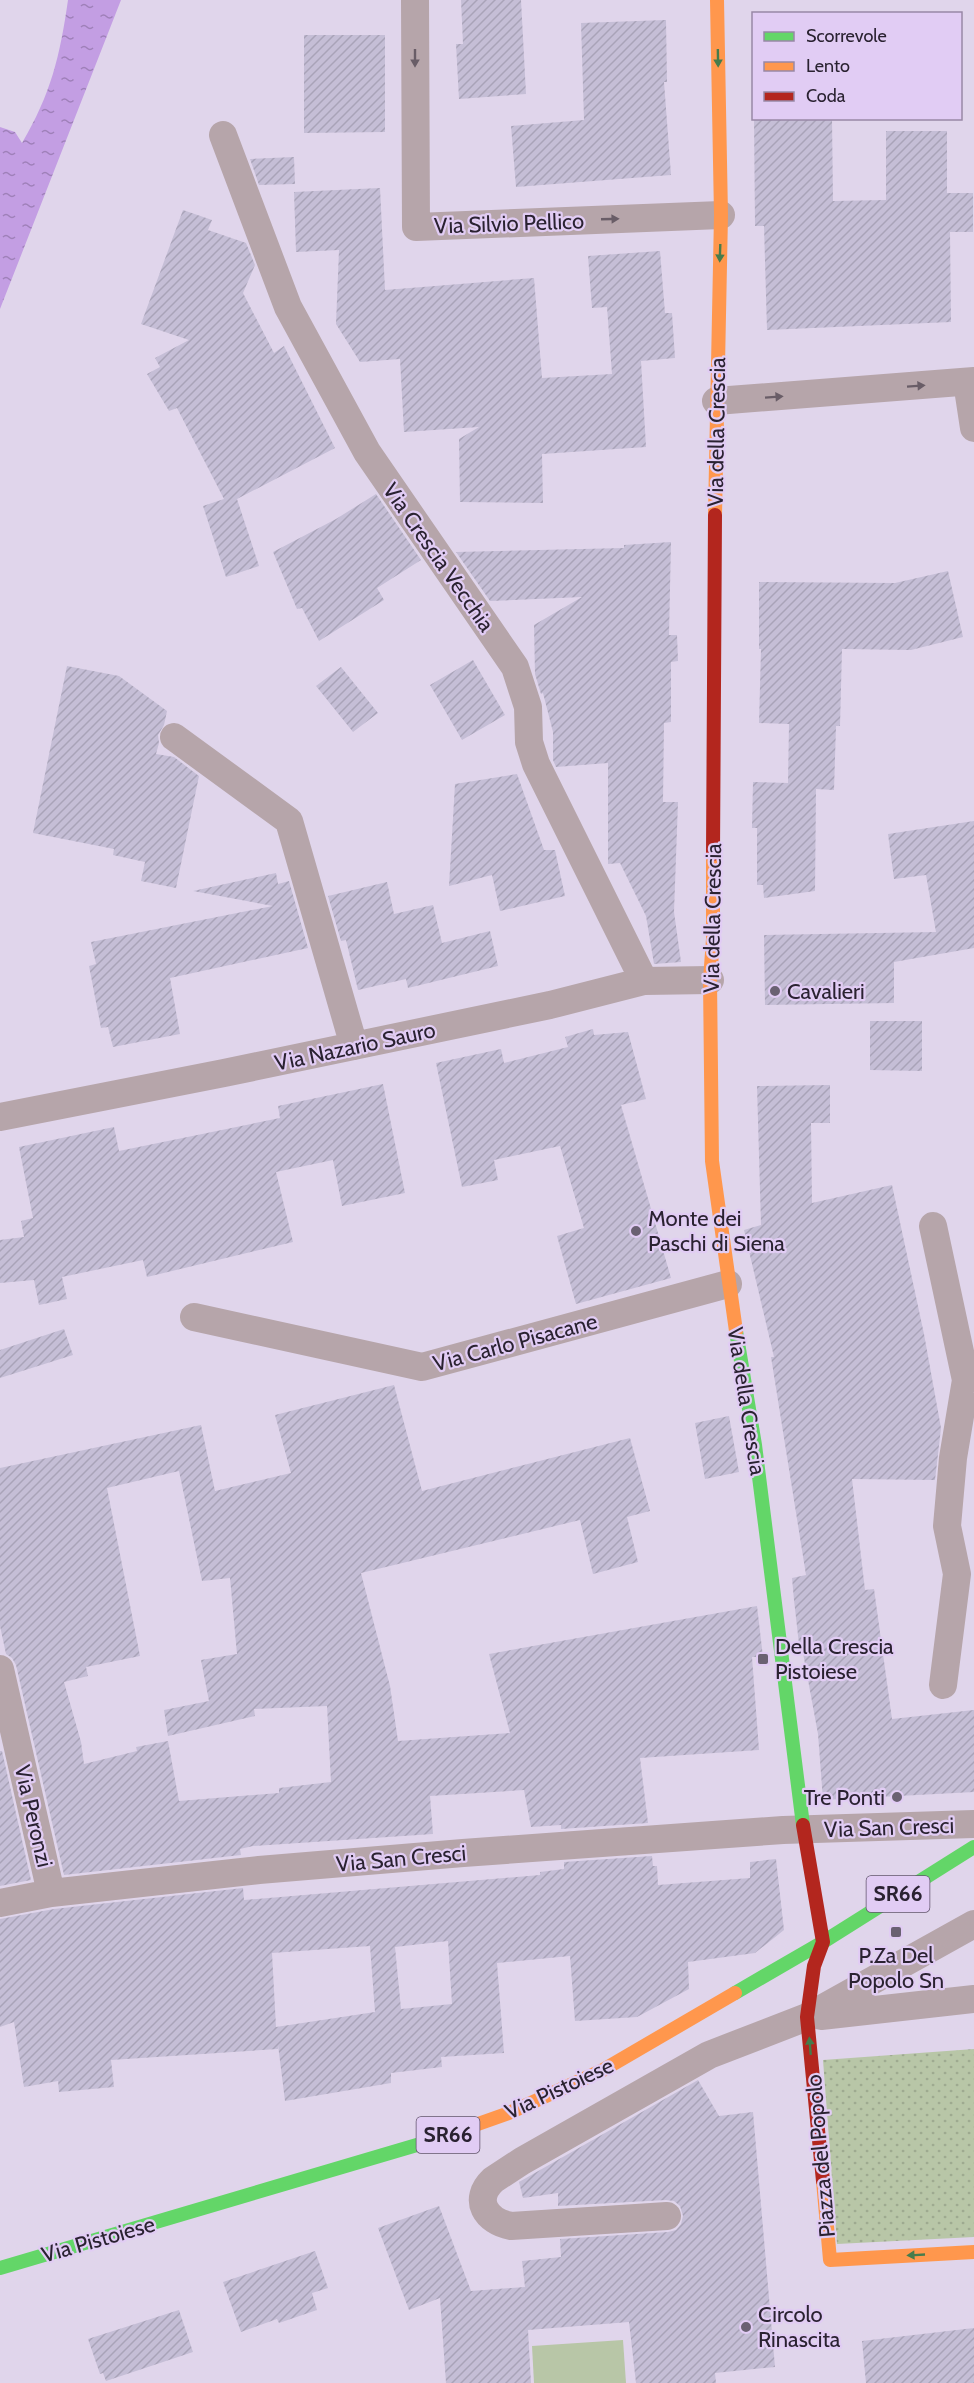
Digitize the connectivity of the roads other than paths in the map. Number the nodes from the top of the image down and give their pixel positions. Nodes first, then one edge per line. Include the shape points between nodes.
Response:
1 (415, 0) edge
2 (717, 0) edge
3 (223, 135) dead end
4 (721, 215) junction
5 (970, 382) edge
6 (716, 401) junction
7 (974, 428) edge
8 (174, 737) dead end
9 (710, 980) junction
10 (644, 981) junction
11 (354, 1046) junction
12 (0, 1117) edge
13 (933, 1226) dead end
14 (728, 1284) junction
15 (194, 1317) dead end
16 (970, 1379) edge
17 (0, 1669) edge
18 (943, 1685) dead end
19 (974, 1824) edge
20 (804, 1830) junction
21 (974, 1847) edge
22 (51, 1893) junction
23 (0, 1903) edge
24 (974, 1924) edge
25 (823, 1942) junction
26 (974, 1999) edge
27 (807, 2017) junction
28 (667, 2216) dead end
29 (974, 2252) edge
30 (0, 2268) edge

1 -> 4 street, Via Silvio Pellico via 416,227
2 -> 4 street, Via della Crescia
3 - 10 street, Via Crescia Vecchia via 288,307 367,452 515,667 528,707 529,742 536,764
4 -> 6 street, Via della Crescia
6 -> 5 street
5 - 7 street
6 - 9 street, Via della Crescia
8 - 11 street via 289,821
9 - 10 street, Via Nazario Sauro
9 - 14 street, Via della Crescia via 712,1161
10 - 11 street, Via Nazario Sauro
11 - 12 street, Via Nazario Sauro
13 - 16 street
14 - 15 street, Via Carlo Pisacane via 422,1367
14 - 20 street, Via della Crescia via 755,1446
16 - 18 street via 953,1458 947,1526 957,1574
17 - 22 street, Via Peronzi
19 - 20 street, Via San Cresci
20 - 22 street, Via San Cresci via 259,1870
20 - 25 street, Via San Cresci
21 - 25 street, Via Pistoiese / SR66
22 - 23 street, Via San Cresci
24 - 27 street
25 - 27 street, Piazza del Popolo via 814,1966
25 - 30 street, Via Pistoiese / SR66 via 603,2070 509,2113 394,2153
26 - 27 street
27 - 28 street, Via Pistoiese via 709,2055 617,2106 493,2180 484,2189 482,2200 491,2217 511,2226
29 -> 27 street, Piazza del Popolo via 830,2260

